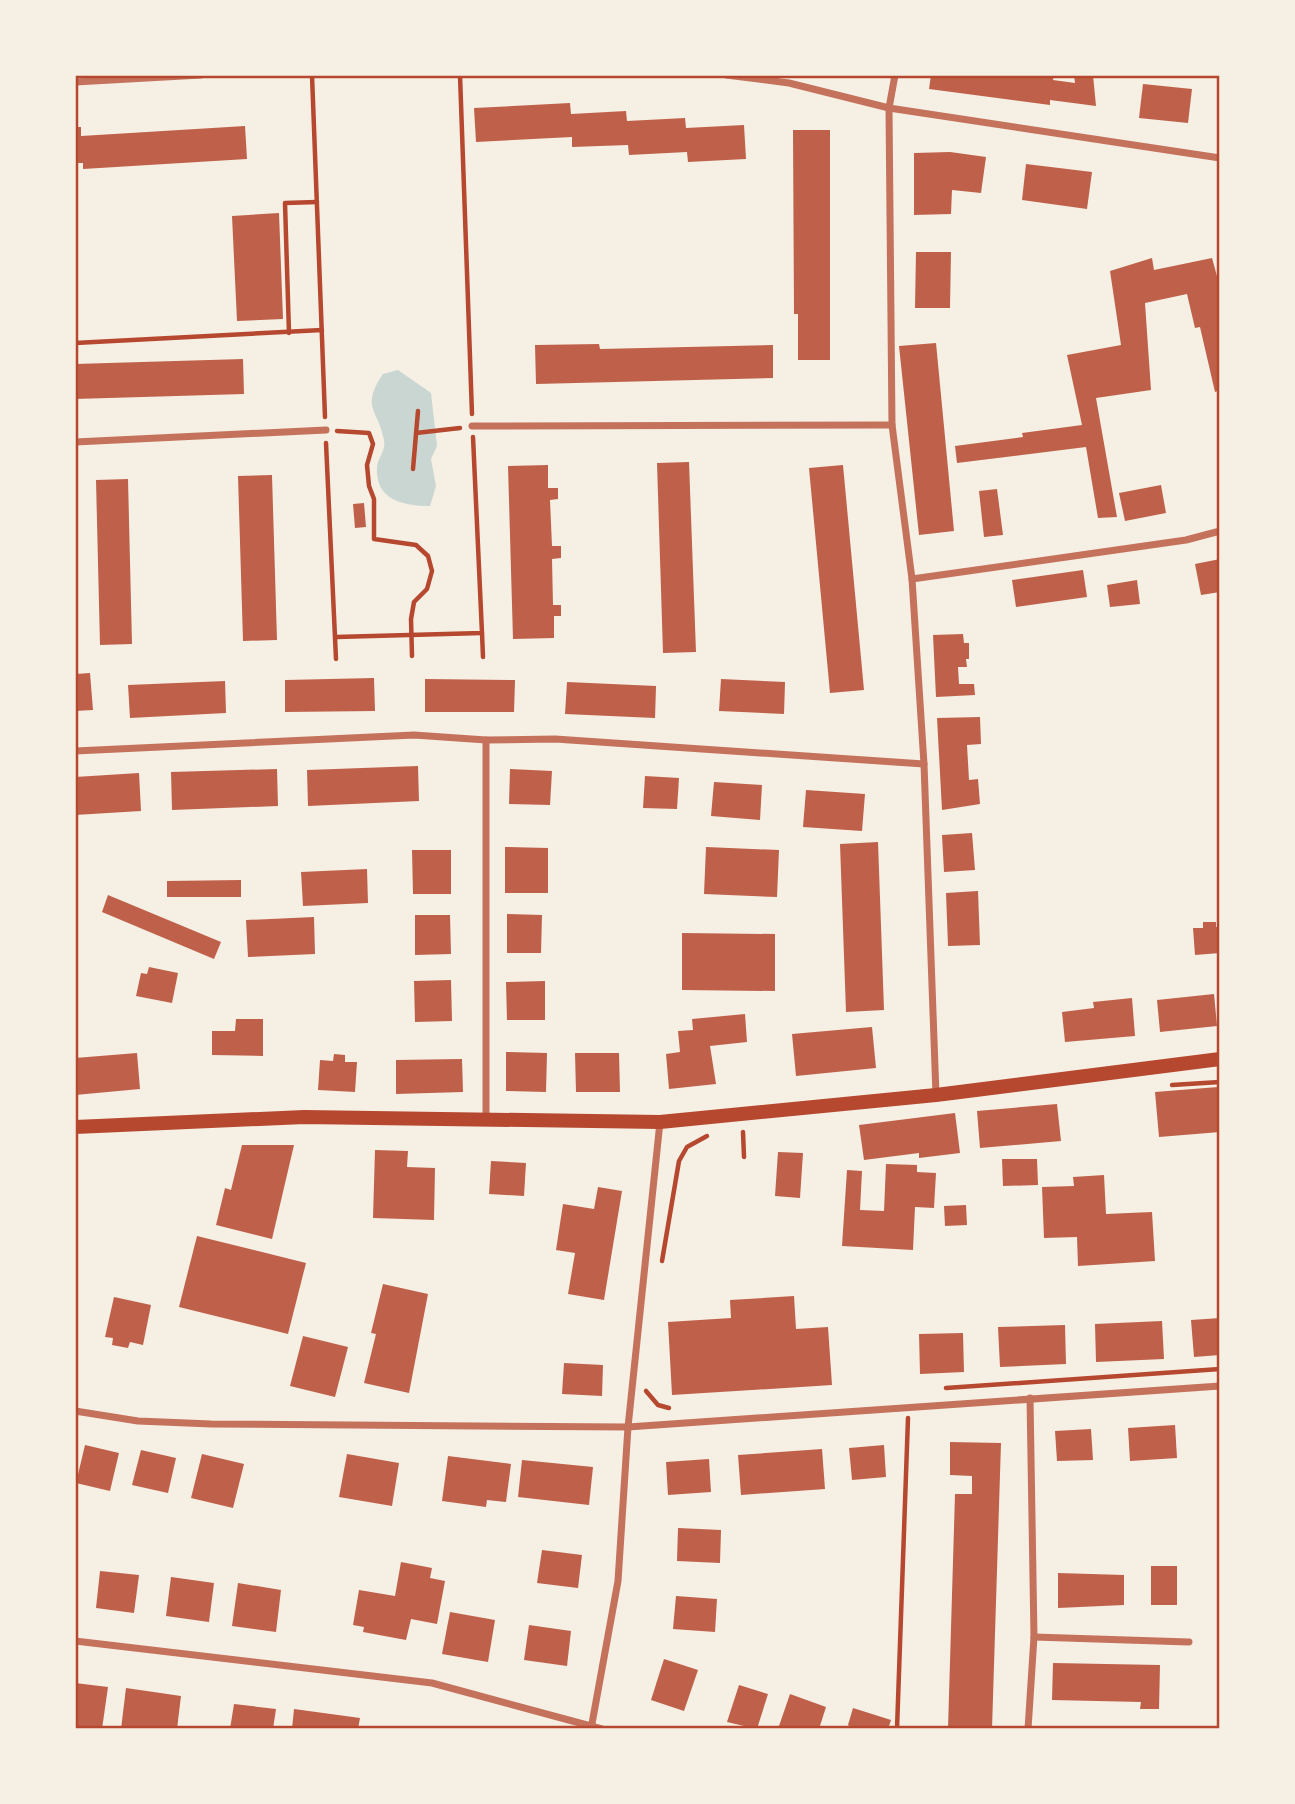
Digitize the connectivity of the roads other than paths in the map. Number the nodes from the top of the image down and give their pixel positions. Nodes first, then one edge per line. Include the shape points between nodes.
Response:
1 (201, 75) edge
2 (726, 75) edge
3 (895, 75) edge
4 (75, 82) edge
5 (889, 108) junction
6 (1220, 158) edge
7 (892, 425) junction
8 (472, 426) road end
9 (326, 430) road end
10 (75, 442) edge
11 (1220, 531) edge
12 (912, 579) junction
13 (486, 740) junction
14 (75, 751) edge
15 (924, 764) junction
16 (1220, 1059) edge
17 (936, 1095) junction
18 (486, 1121) junction
19 (660, 1122) junction
20 (75, 1127) edge
21 (1220, 1386) edge
22 (1030, 1398) junction
23 (75, 1411) edge
24 (628, 1427) junction
25 (1034, 1637) junction
26 (75, 1641) edge
27 (1189, 1642) dead end
28 (592, 1727) edge
29 (602, 1729) edge
30 (1028, 1729) edge

1 - 4 street
2 - 5 street via 789,83
3 - 5 street
5 - 6 street
5 - 7 street
7 - 8 street
7 - 12 street
9 - 10 street
11 - 12 street via 1186,540
12 - 15 street
13 - 14 street via 414,735
13 - 15 street via 555,739
13 - 18 street
15 - 17 street
16 - 17 main road
17 - 19 main road
18 - 19 main road
18 - 20 main road via 304,1117
19 - 24 street
21 - 22 street
22 - 24 street
22 - 25 street
23 - 24 street via 138,1421 211,1424
24 - 28 street via 618,1581
25 - 27 street
25 - 30 street
26 - 28 street via 432,1683
28 - 29 street

